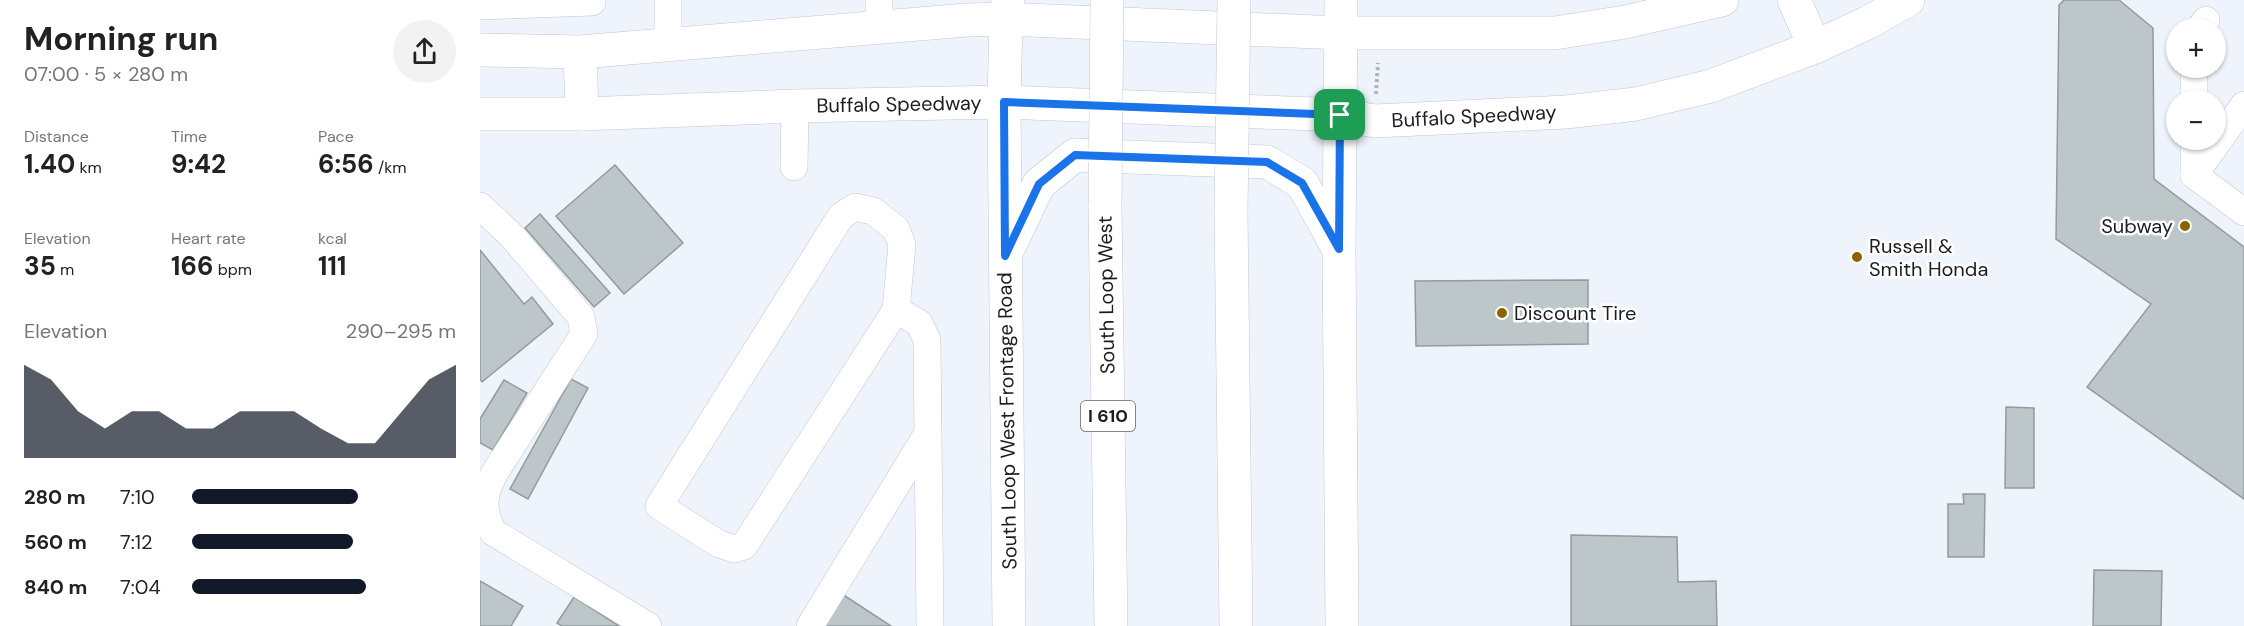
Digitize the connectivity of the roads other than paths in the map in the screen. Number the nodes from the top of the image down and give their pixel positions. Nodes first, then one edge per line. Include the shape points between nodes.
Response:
1 (592, 0) edge
2 (668, 0) edge
3 (1107, 0) edge
4 (1234, 0) edge
5 (1341, 0) edge
6 (1722, 0) edge
7 (1794, 0) edge
8 (1908, 0) edge
9 (519, 2) edge
10 (480, 6) edge
11 (1007, 10) edge
12 (879, 14) edge
13 (1340, 33) junction
14 (668, 45) junction
15 (1815, 47) junction
16 (480, 50) edge
17 (580, 52) junction
18 (1004, 102) junction
19 (2244, 105) edge
20 (795, 106) junction
21 (480, 114) edge
22 (582, 114) junction
23 (1340, 115) junction
24 (2194, 150) edge
25 (795, 167) dead end
26 (2194, 174) junction
27 (480, 206) edge
28 (2244, 212) edge
29 (1339, 249) junction
30 (1005, 256) junction
31 (896, 310) junction
32 (928, 433) junction
33 (648, 626) edge
34 (810, 626) edge
35 (930, 626) edge
36 (1009, 626) edge
37 (1112, 626) edge
38 (1236, 626) edge
39 (1341, 626) edge

1 - 9 lane
2 - 14 lane
3 - 37 main road, South Loop West / I 610, bridge via 1105,206
4 - 38 main road, bridge via 1231,212
5 - 13 main road
6 - 13 main road via 1556,33
7 - 15 main road
8 - 15 main road, Buffalo Speedway
9 - 10 lane
11 - 12 main road via 967,20
11 - 13 main road
11 - 18 main road, South Loop West Frontage Road
12 - 14 main road
13 - 23 main road
14 - 17 main road
15 - 23 main road, Buffalo Speedway via 1711,86 1636,104 1566,112 1375,122
16 - 17 main road
17 - 22 main road
18 - 20 main road, Buffalo Speedway
18 - 23 main road, Buffalo Speedway
18 - 30 main road, South Loop West Frontage Road
19 - 26 lane
20 - 22 main road, Buffalo Speedway
20 - 25 lane
21 - 22 main road, Buffalo Speedway
23 - 29 main road
24 - 26 lane
26 - 28 lane
27 - 33 lane via 512,236 581,317 584,334 495,472 485,492 485,517 493,532
29 - 30 main road via 1302,183 1267,162 1075,155 1039,184
29 - 39 main road
30 - 36 main road, South Loop West Frontage Road
31 - 31 lane via 744,546 734,549 720,544 659,506 841,216 855,207 873,211 896,229 902,245
31 - 32 lane via 919,324 927,340
32 - 34 lane
32 - 35 lane

